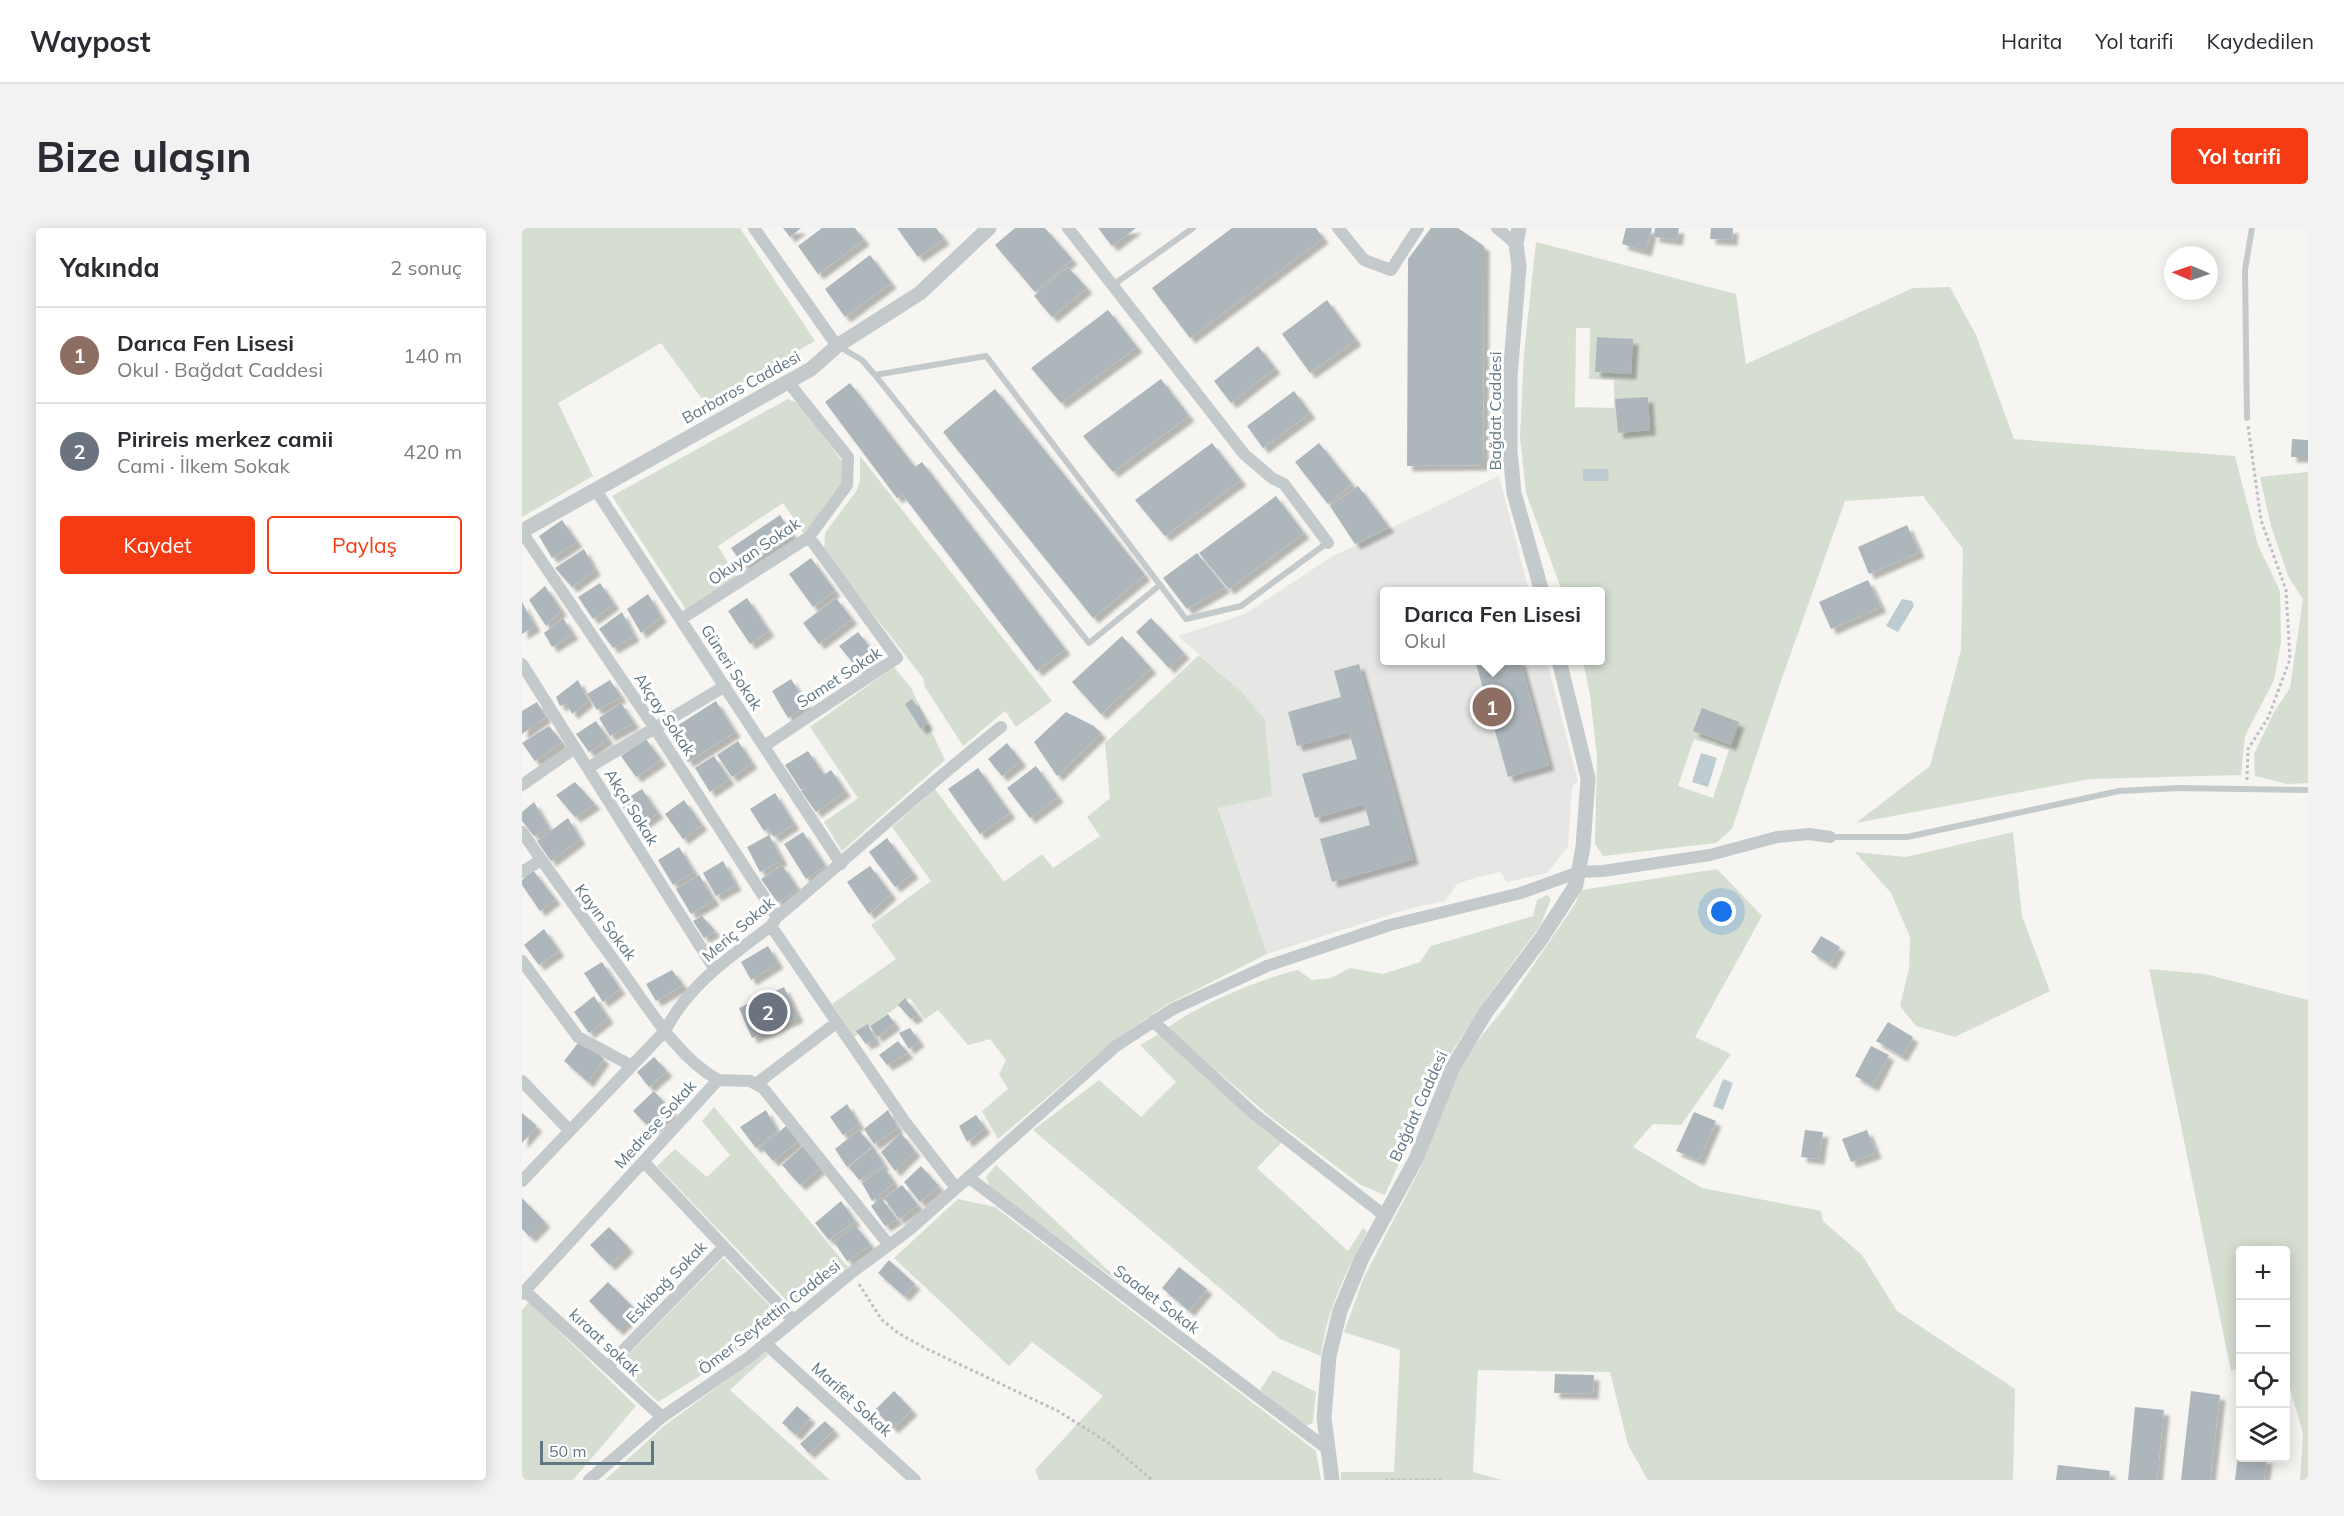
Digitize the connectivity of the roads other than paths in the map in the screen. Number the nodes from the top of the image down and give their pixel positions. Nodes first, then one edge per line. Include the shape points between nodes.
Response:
1 (754, 228) edge
2 (989, 228) edge
3 (1068, 228) edge
4 (1192, 228) edge
5 (1338, 228) edge
6 (1418, 228) edge
7 (1497, 228) edge
8 (1519, 228) edge
9 (2252, 228) edge
10 (1516, 244) junction
11 (1113, 285) junction
12 (837, 346) junction
13 (875, 375) junction
14 (788, 382) junction
15 (2247, 418) road end
16 (596, 489) junction
17 (522, 532) edge
18 (809, 537) junction
19 (1328, 543) joint
20 (1160, 585) junction
21 (1541, 587) edge
22 (681, 619) junction
23 (522, 664) edge
24 (1560, 665) edge
25 (725, 686) junction
26 (654, 727) junction
27 (1001, 727) dead end
28 (764, 746) junction
29 (575, 748) junction
30 (588, 768) junction
31 (522, 785) edge
32 (2308, 790) edge
33 (522, 832) edge
34 (1830, 837) joint
35 (541, 860) junction
36 (841, 864) junction
37 (522, 872) edge
38 (1579, 872) junction
39 (774, 921) junction
40 (522, 961) edge
41 (714, 968) junction
42 (1153, 1021) junction
43 (836, 1023) junction
44 (665, 1031) junction
45 (632, 1066) junction
46 (718, 1080) junction
47 (522, 1082) edge
48 (756, 1084) junction
49 (570, 1131) junction
50 (644, 1162) junction
51 (968, 1177) junction
52 (522, 1182) edge
53 (956, 1188) junction
54 (1384, 1216) junction
55 (889, 1245) junction
56 (724, 1247) junction
57 (524, 1293) edge
58 (794, 1320) junction
59 (765, 1343) junction
60 (607, 1367) junction
61 (662, 1417) junction
62 (1326, 1448) junction
63 (589, 1480) edge
64 (915, 1480) edge
65 (1332, 1480) edge

1 - 12 street
2 - 12 street, Barbaros Caddesi via 920,293
3 - 11 street
4 - 11 lane
5 - 6 street via 1364,260 1391,270
7 - 10 street
8 - 10 street, Bağdat Caddesi
9 - 15 lane via 2245,270
10 - 21 street, Bağdat Caddesi via 1519,266 1510,377 1510,451 1514,493
11 - 19 street via 1244,454 1284,484
12 - 13 lane via 862,360
12 - 14 street, Barbaros Caddesi via 811,369
13 - 20 lane via 986,356
13 - 20 lane via 1089,643
14 - 16 street, Barbaros Caddesi
14 - 18 street, Okuyan Sokak via 848,457 847,485
16 - 17 street, Barbaros Caddesi
16 - 22 street, Güneri Sokak
17 - 26 street, Akçay Sokak
18 - 22 street, Okuyan Sokak
18 - 28 street, Samet Sokak via 897,658
19 - 20 lane via 1240,606 1186,619
22 - 25 street, Güneri Sokak
23 - 29 street, Akça Sokak
24 - 38 street, Bağdat Caddesi via 1588,778
25 - 26 street
25 - 28 street, Güneri Sokak
26 - 30 street
26 - 39 street, Akçay Sokak
27 - 36 street, Meriç Sokak
28 - 36 street, Güneri Sokak
29 - 30 street, Akça Sokak
29 - 31 street
30 - 41 street, Akça Sokak
32 - 34 lane via 2120,791 1907,837
33 - 35 street, Kayın Sokak
34 - 38 street, Ömer Seyfettin Caddesi via 1777,837 1710,855 1603,872
35 - 37 street
35 - 44 street, Kayın Sokak
36 - 39 street, Meriç Sokak
38 - 42 street, Ömer Seyfettin Caddesi via 1521,892 1390,925 1267,966
38 - 54 street, Bağdat Caddesi via 1565,903 1486,1012 1453,1067 1416,1159
39 - 41 street, Meriç Sokak
39 - 43 street
40 - 45 street via 578,1037
41 - 44 street, Meriç Sokak via 677,1008
42 - 51 street, Ömer Seyfettin Caddesi via 1116,1046
42 - 54 street via 1253,1113
43 - 48 street
43 - 53 street
44 - 45 street, Meriç Sokak
44 - 46 street, Kayın Sokak via 706,1073
45 - 49 street, Meriç Sokak
46 - 48 street, Medrese Sokak
46 - 50 street, Medrese Sokak
47 - 49 street
48 - 55 street
49 - 52 street, Meriç Sokak
50 - 56 street
50 - 57 street, Medrese Sokak
51 - 53 street, Ömer Seyfettin Caddesi
51 - 62 street, Saadet Sokak
53 - 55 street, Ömer Seyfettin Caddesi
54 - 62 street, Bağdat Caddesi via 1340,1311 1329,1356
55 - 58 street, Ömer Seyfettin Caddesi
56 - 58 street
56 - 60 street, Eskibağ Sokak
57 - 60 street, kıraat sokak
58 - 59 street, Ömer Seyfettin Caddesi
59 - 61 street, Ömer Seyfettin Caddesi
59 - 64 street, Marifet Sokak
60 - 61 street, kıraat sokak
61 - 63 street, Ömer Seyfettin Caddesi
62 - 65 street, Bağdat Caddesi

